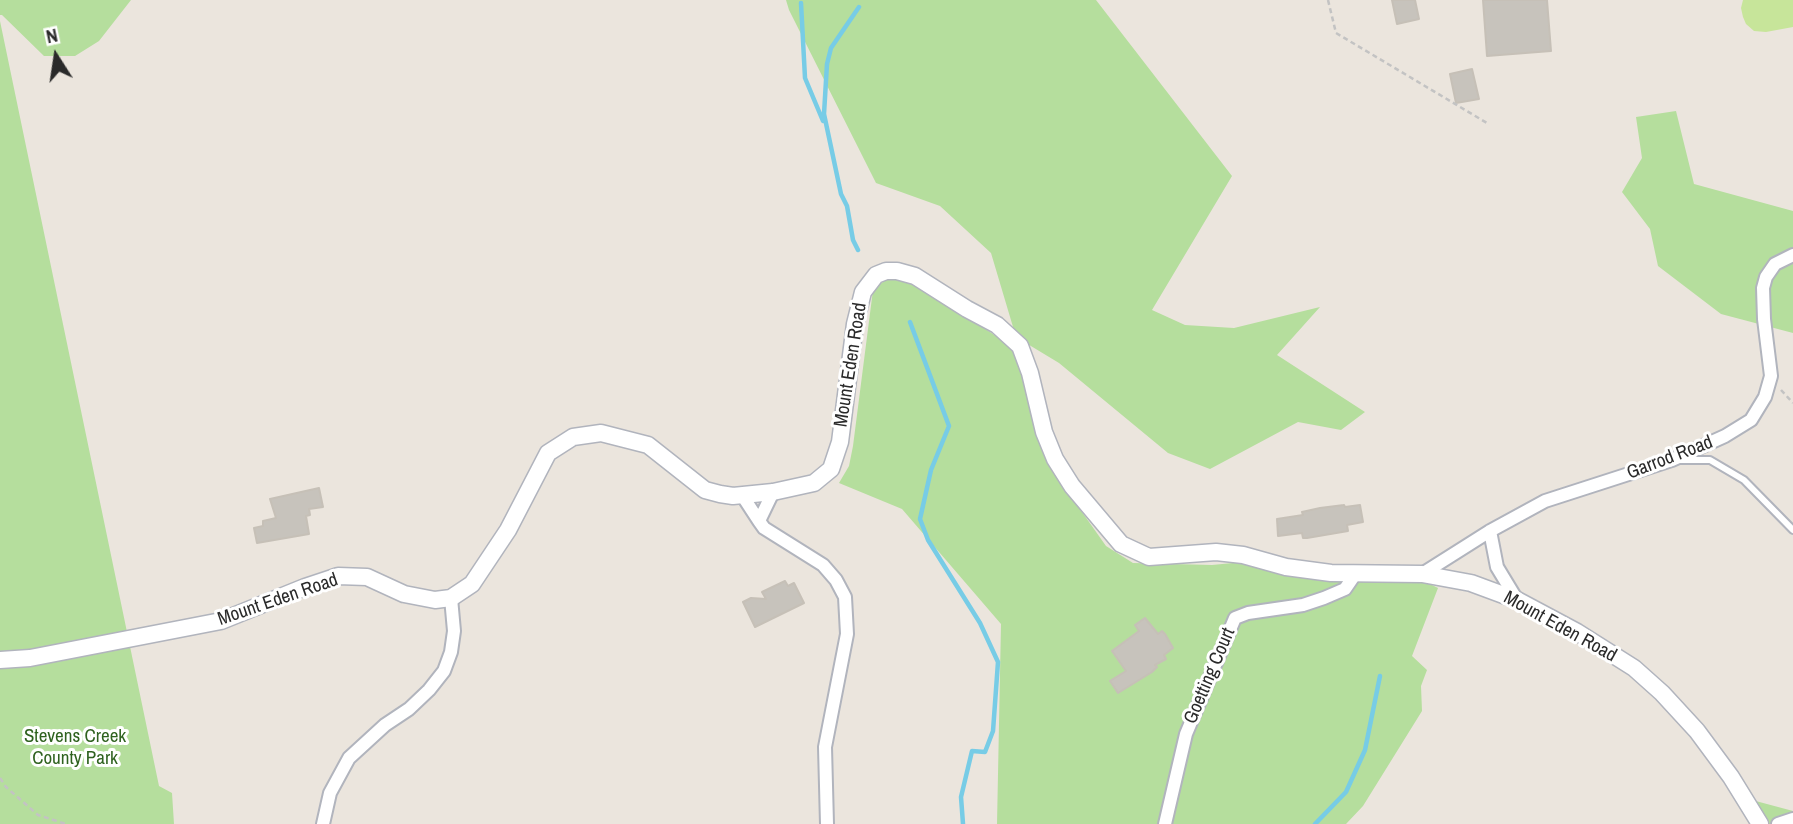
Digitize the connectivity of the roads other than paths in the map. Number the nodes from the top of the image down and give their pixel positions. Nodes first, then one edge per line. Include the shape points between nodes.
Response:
1 (1793, 255) edge
2 (1672, 460) junction
3 (774, 492) junction
4 (742, 495) junction
5 (759, 521) junction
6 (1793, 530) edge
7 (1490, 531) junction
8 (1356, 573) junction
9 (1422, 573) junction
10 (451, 598) junction
11 (1517, 600) junction
12 (0, 660) edge
13 (1793, 819) edge
14 (323, 824) edge
15 (827, 824) edge
16 (1164, 824) edge
17 (1760, 824) edge
18 (1778, 824) edge

1 - 2 street, Garrod Road via 1775,264 1763,288 1771,376 1765,397 1751,420
2 - 6 lane via 1710,460 1744,480
2 - 7 street, Garrod Road via 1545,501
3 - 4 street, Mount Eden Road
3 - 5 street
3 - 8 street, Mount Eden Road via 814,483 831,469 863,292 877,275 897,271 915,276 998,325 1020,346 1055,459 1121,544 1149,557 1216,552 1286,567
4 - 5 street
4 - 10 street, Mount Eden Road via 705,490 648,445 601,433 573,437 548,453 508,530 472,584
5 - 15 street via 769,533 823,565 845,597 847,634 825,747
7 - 9 street, Garrod Road
7 - 11 street via 1497,567
8 - 9 street, Mount Eden Road
8 - 16 street, Goetting Court via 1345,589 1324,598 1236,618 1186,734
9 - 11 street, Mount Eden Road via 1471,583
10 - 12 street, Mount Eden Road via 404,594 367,577 338,576 221,621
10 - 14 street via 454,631 444,671 409,709 349,758 330,793
11 - 17 street, Mount Eden Road via 1600,646 1662,693 1697,731
13 - 18 street

